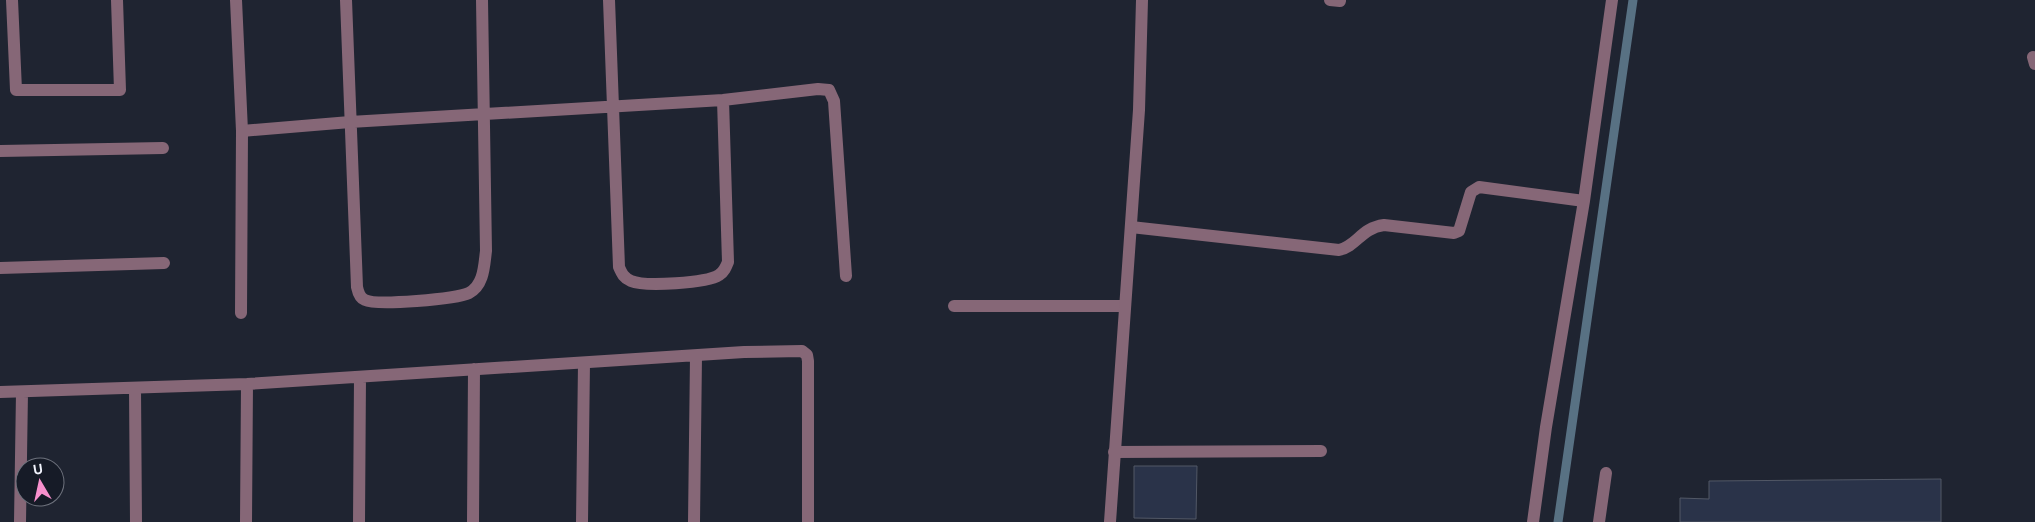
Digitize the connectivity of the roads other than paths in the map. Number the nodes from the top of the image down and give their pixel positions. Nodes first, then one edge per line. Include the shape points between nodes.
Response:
1 (12, 0) edge
2 (118, 0) edge
3 (236, 0) edge
4 (346, 0) edge
5 (482, 0) edge
6 (609, 0) edge
7 (1142, 0) edge
8 (1612, 0) edge
9 (723, 100) junction
10 (611, 106) junction
11 (485, 113) junction
12 (350, 122) junction
13 (242, 131) junction
14 (163, 148) dead end
15 (0, 151) edge
16 (1584, 201) junction
17 (1131, 226) junction
18 (164, 263) dead end
19 (0, 268) edge
20 (846, 276) dead end
21 (954, 306) dead end
22 (1125, 306) junction
23 (241, 313) dead end
24 (696, 356) junction
25 (584, 363) junction
26 (474, 369) junction
27 (360, 378) junction
28 (247, 384) junction
29 (135, 389) junction
30 (0, 392) edge
31 (22, 392) junction
32 (1321, 451) dead end
33 (1114, 452) junction
34 (1606, 473) dead end
35 (20, 522) edge
36 (136, 522) edge
37 (246, 522) edge
38 (359, 522) edge
39 (473, 522) edge
40 (582, 522) edge
41 (694, 522) edge
42 (808, 522) edge
43 (1110, 522) edge
44 (1533, 522) edge
45 (1598, 522) edge

1 - 2 street via 16,90 120,90
3 - 13 street
4 - 12 street
5 - 11 street
6 - 10 street
7 - 17 street
8 - 16 street
9 - 10 street
9 - 10 street via 728,262 720,274 713,277 674,284 638,284 622,276
9 - 20 street via 818,89 832,93
10 - 11 street
11 - 12 street
11 - 12 street via 486,252 482,276 468,293 417,301 366,301 358,292
12 - 13 street
13 - 23 street
14 - 15 street
16 - 17 street via 1479,187 1471,192 1459,231 1375,226 1339,250
16 - 44 street
17 - 22 street
18 - 19 street
21 - 22 street
22 - 33 street
24 - 25 street
24 - 41 street
24 - 42 street via 795,350 807,355
25 - 26 street
25 - 40 street
26 - 27 street
26 - 39 street
27 - 28 street
27 - 38 street
28 - 29 street
28 - 37 street
29 - 31 street
29 - 36 street
30 - 31 street
31 - 35 street
32 - 33 street
33 - 43 street
34 - 45 street

